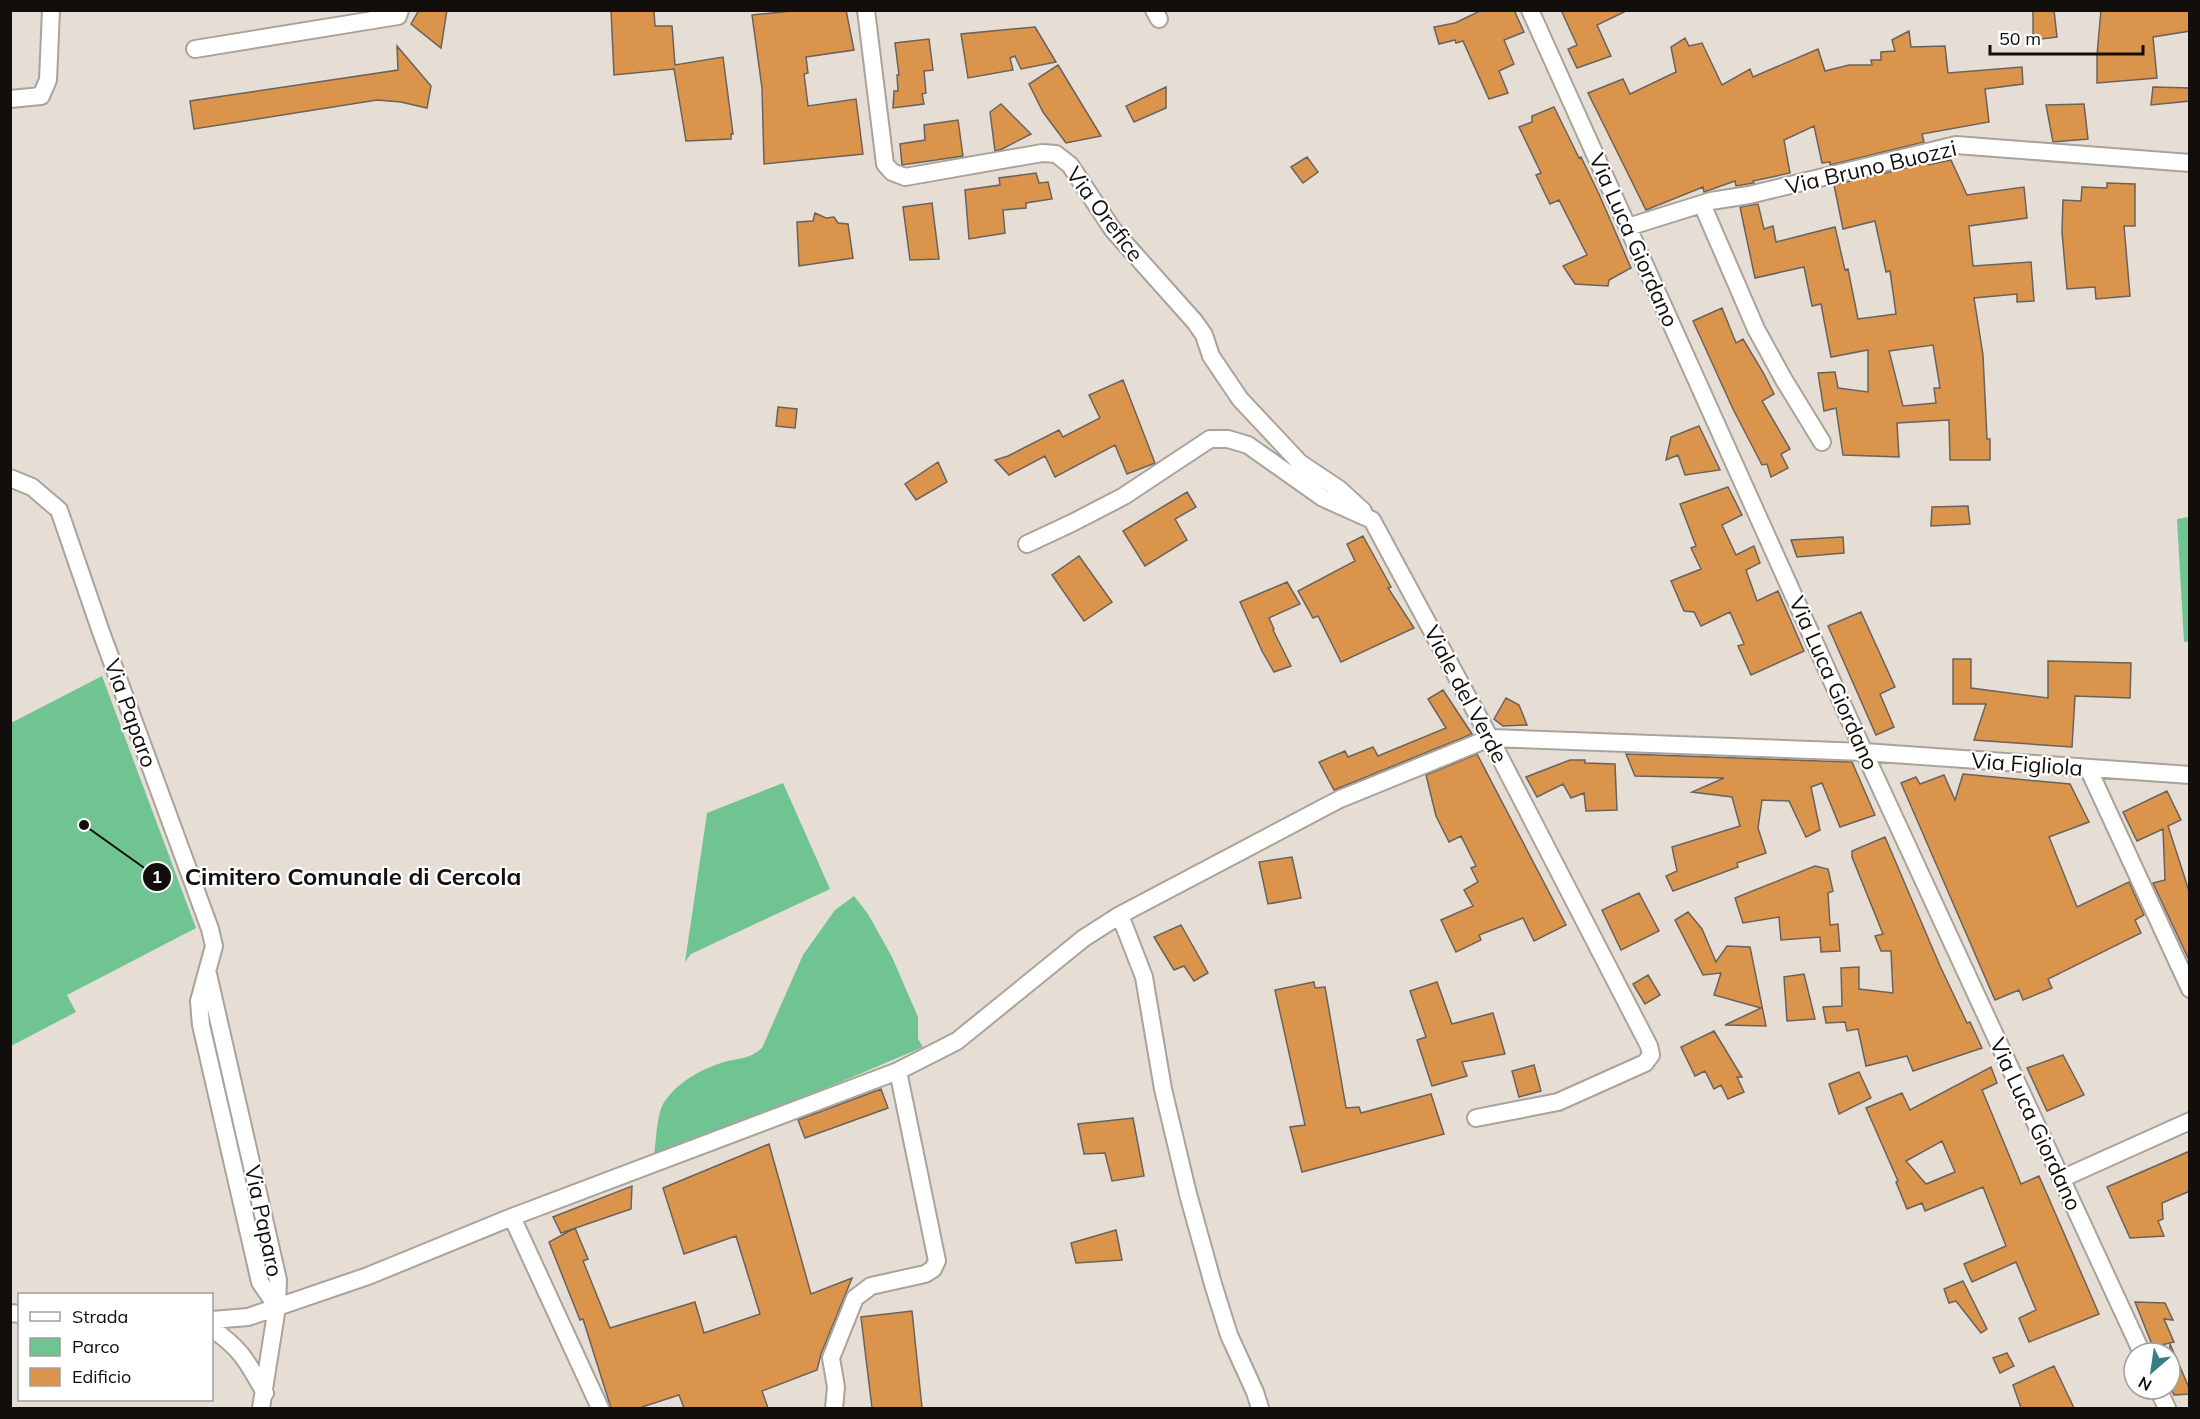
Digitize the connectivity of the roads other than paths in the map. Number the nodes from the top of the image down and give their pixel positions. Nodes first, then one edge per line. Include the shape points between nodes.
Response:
1 (51, 10) edge
2 (400, 10) edge
3 (866, 10) edge
4 (1530, 10) edge
5 (195, 50) dead end
6 (10, 99) edge
7 (2190, 163) edge
8 (1702, 204) junction
9 (1629, 227) junction
10 (1822, 442) dead end
11 (10, 478) edge
12 (1372, 520) junction
13 (1027, 544) dead end
14 (1490, 738) junction
15 (1864, 752) junction
16 (2088, 768) junction
17 (2190, 775) edge
18 (1120, 915) junction
19 (2190, 989) edge
20 (898, 1071) junction
21 (1476, 1118) dead end
22 (2190, 1121) edge
23 (2061, 1179) junction
24 (512, 1217) junction
25 (277, 1307) junction
26 (213, 1320) edge
27 (213, 1330) edge
28 (2136, 1341) edge
29 (263, 1401) edge
30 (600, 1408) edge
31 (834, 1408) edge
32 (1260, 1408) edge

1 - 6 street via 48,80 41,96
2 - 5 street via 398,16
3 - 12 street, Via Orefice via 885,164 892,172 905,177 1042,153 1056,154 1070,165 1113,230 1195,322 1211,356 1240,399 1300,464 1340,489
4 - 9 street, Via Luca Giordano
7 - 8 street, Via Bruno Buozzi via 1956,145
8 - 9 street, Via Bruno Buozzi
8 - 10 street via 1756,329
9 - 15 street, Via Luca Giordano
11 - 25 street, Via Paparo via 32,487 59,510 210,928 214,946 208,973 278,1280
12 - 13 street via 1323,498 1248,445 1209,439 1124,496
12 - 14 street, Viale del Verde
14 - 15 street, Via Figliola
14 - 18 street via 1340,799
14 - 21 street, Viale del Verde via 1651,1055 1645,1063 1558,1102
15 - 16 street, Via Figliola
15 - 23 street, Via Luca Giordano
16 - 17 street, Via Figliola
16 - 19 street
18 - 20 street via 1084,938 957,1041
18 - 32 street via 1144,977 1163,1089 1213,1284 1229,1335
20 - 24 street
20 - 31 street via 937,1261 925,1274 871,1286 855,1298 831,1358 836,1387
22 - 23 street
23 - 28 street, Via Luca Giordano
24 - 25 street via 368,1276
24 - 30 street
25 - 26 street via 248,1317
25 - 29 street, Via Paparo
27 - 29 street via 244,1355

